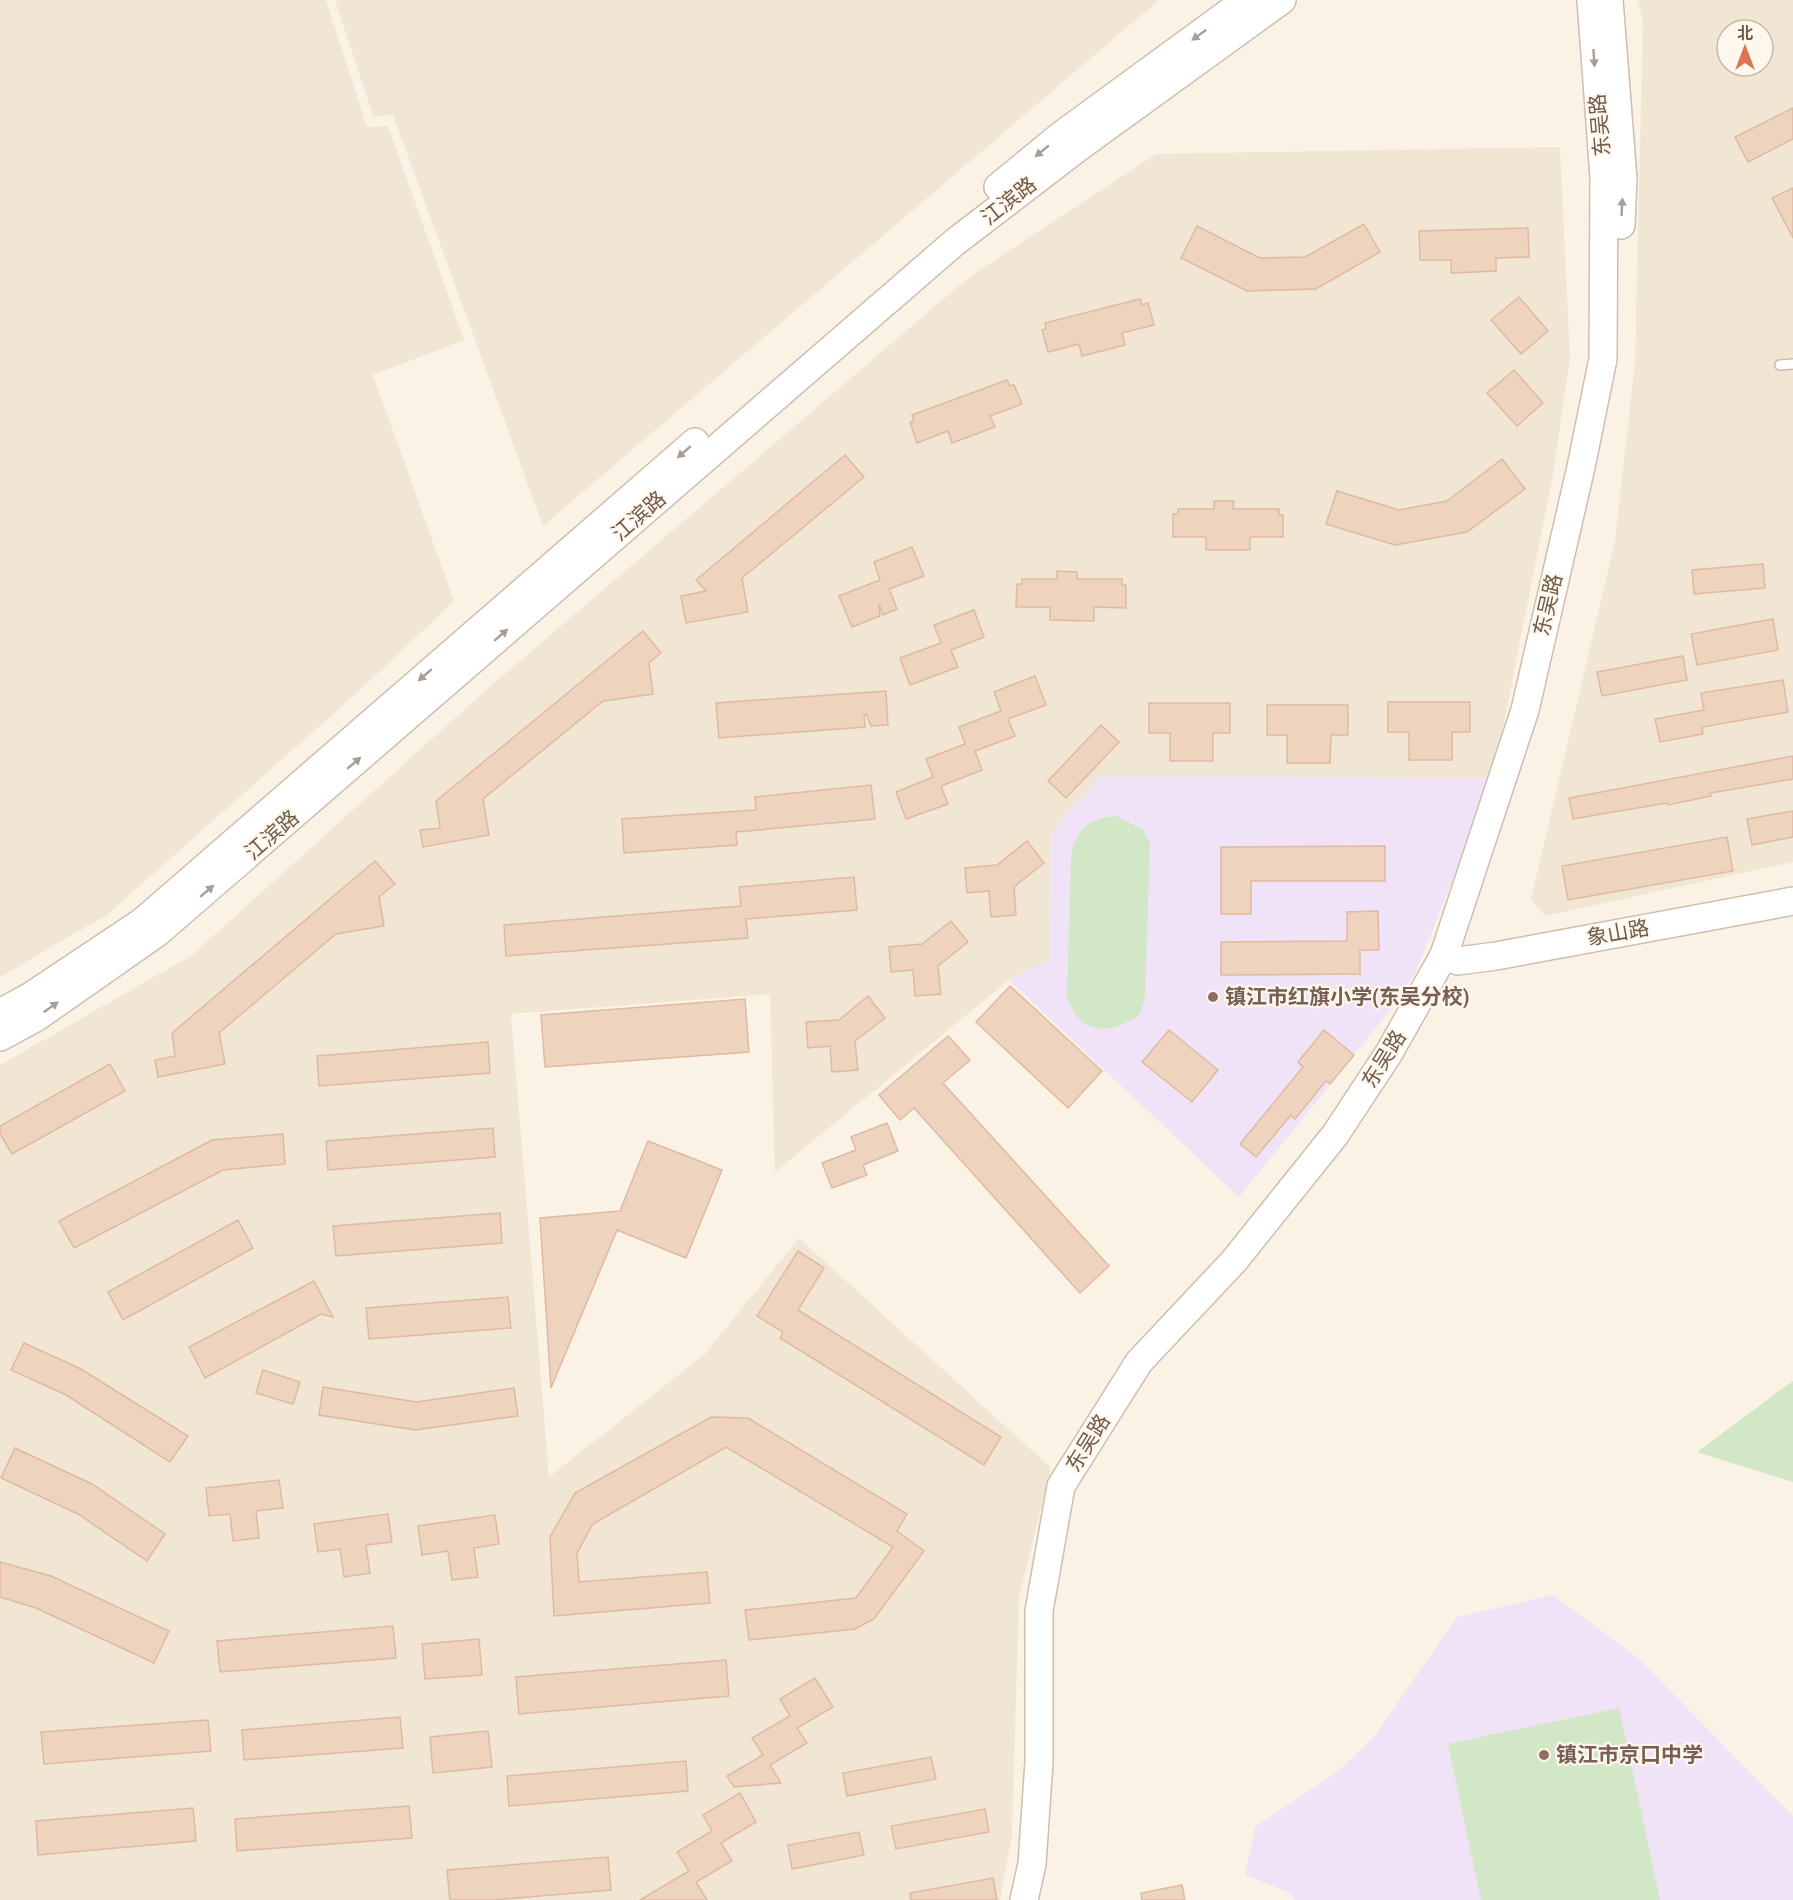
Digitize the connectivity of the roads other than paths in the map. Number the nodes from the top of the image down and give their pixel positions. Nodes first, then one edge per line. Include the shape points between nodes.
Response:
1 (1246, 0) edge
2 (1282, 0) edge
3 (1591, 0) edge
4 (1609, 0) edge
5 (1780, 364) dead end
6 (1793, 364) edge
7 (1793, 901) edge
8 (1451, 958) junction
9 (0, 1013) edge
10 (0, 1037) edge
11 (1024, 1900) edge
12 (1040, 1900) edge

1 -> 9 main road, 江滨路 via 1060,136 909,258 142,922
10 -> 2 main road, 江滨路 via 37,1017 157,933 956,242
3 -> 8 main road, 东吴路 via 1604,177 1603,360 1525,710
8 -> 4 main road, 东吴路 via 1539,713 1617,363 1623,179
5 - 6 lane
7 - 8 main road, 象山路
8 - 11 main road, 东吴路 via 1335,1135 1234,1260 1139,1362 1062,1486 1039,1611 1039,1762 1032,1864
8 - 12 main road, 东吴路 via 1401,1061 1347,1144 1245,1270 1150,1370 1075,1491 1054,1612 1053,1762 1047,1866

